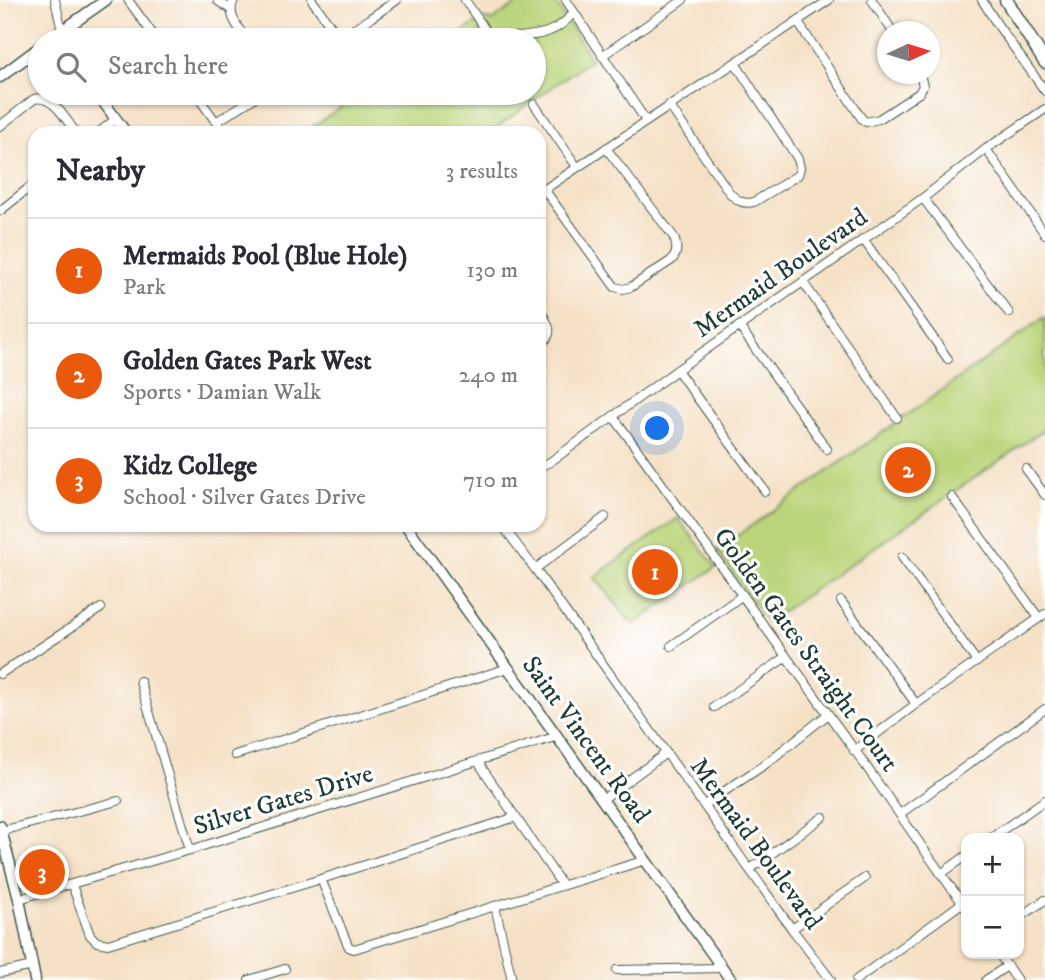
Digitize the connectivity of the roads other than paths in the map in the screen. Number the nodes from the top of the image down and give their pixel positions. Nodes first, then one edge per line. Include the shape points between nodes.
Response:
1 (55, 0) edge
2 (106, 0) edge
3 (128, 0) edge
4 (234, 0) edge
5 (313, 0) edge
6 (397, 0) edge
7 (465, 0) edge
8 (566, 0) edge
9 (683, 0) edge
10 (829, 0) edge
11 (872, 0) edge
12 (982, 0) edge
13 (1006, 0) edge
14 (218, 1) edge
15 (230, 9) junction
16 (574, 12) junction
17 (797, 21) junction
18 (886, 21) edge
19 (61, 28) edge
20 (73, 28) edge
21 (148, 28) edge
22 (239, 28) edge
23 (331, 28) edge
24 (356, 28) edge
25 (484, 28) edge
26 (546, 34) edge
27 (602, 55) junction
28 (28, 56) edge
29 (1045, 62) edge
30 (734, 63) junction
31 (0, 77) edge
32 (922, 84) edge
33 (1045, 91) edge
34 (28, 104) edge
35 (53, 105) edge
36 (106, 105) edge
37 (204, 105) edge
38 (243, 105) edge
39 (535, 105) edge
40 (669, 106) junction
41 (1045, 109) edge
42 (116, 119) junction
43 (646, 121) junction
44 (216, 122) junction
45 (0, 126) edge
46 (70, 126) edge
47 (107, 126) edge
48 (121, 126) edge
49 (219, 126) edge
50 (606, 148) junction
51 (986, 149) junction
52 (577, 167) junction
53 (546, 188) edge
54 (28, 189) edge
55 (546, 196) edge
56 (923, 198) junction
57 (0, 211) edge
58 (1045, 234) edge
59 (863, 239) junction
60 (803, 282) junction
61 (1009, 313) dead end
62 (546, 320) edge
63 (740, 326) junction
64 (546, 341) edge
65 (948, 359) dead end
66 (677, 370) junction
67 (613, 416) junction
68 (897, 418) dead end
69 (827, 449) dead end
70 (546, 464) edge
71 (1026, 469) dead end
72 (765, 491) dead end
73 (1045, 495) edge
74 (952, 497) dead end
75 (605, 517) dead end
76 (411, 532) edge
77 (507, 532) edge
78 (902, 557) dead end
79 (536, 569) junction
80 (743, 595) junction
81 (841, 601) dead end
82 (101, 608) dead end
83 (1042, 616) edge
84 (671, 646) dead end
85 (786, 657) junction
86 (977, 662) junction
87 (508, 668) junction
88 (0, 674) edge
89 (140, 681) dead end
90 (916, 704) junction
91 (714, 707) dead end
92 (1045, 709) edge
93 (827, 715) junction
94 (558, 736) junction
95 (854, 751) junction
96 (666, 753) junction
97 (234, 755) dead end
98 (478, 762) junction
99 (603, 799) junction
100 (1045, 800) edge
101 (118, 801) dead end
102 (704, 805) junction
103 (900, 814) junction
104 (516, 817) junction
105 (823, 817) dead end
106 (1, 829) edge
107 (998, 833) edge
108 (190, 850) junction
109 (646, 860) junction
110 (961, 860) edge
111 (750, 869) junction
112 (941, 874) junction
113 (865, 878) dead end
114 (321, 879) junction
115 (72, 885) junction
116 (562, 885) junction
117 (19, 899) junction
118 (1045, 900) edge
119 (961, 902) edge
120 (495, 906) junction
121 (961, 908) edge
122 (1024, 915) edge
123 (792, 929) junction
124 (1002, 959) edge
125 (33, 966) junction
126 (1007, 966) junction
127 (722, 968) junction
128 (285, 969) dead end
129 (617, 970) dead end
130 (664, 970) junction
131 (0, 973) edge
132 (35, 980) edge
133 (249, 980) edge
134 (512, 980) edge
135 (667, 980) edge
136 (731, 980) edge
137 (831, 980) edge
138 (856, 980) edge
139 (986, 980) edge
140 (1017, 980) edge

1 - 19 street
2 - 20 street
3 - 21 street
4 - 15 street
5 - 23 street
6 - 24 street
7 - 25 street
8 - 16 street
9 - 27 street
10 - 17 street
11 - 18 street
12 - 33 street
13 - 29 main road
14 - 15 street
15 - 22 street
16 - 26 street
16 - 27 street
17 - 30 street
17 - 32 street via 864,121 877,120 919,93
27 - 43 street
28 - 31 street
30 - 40 street
30 - 40 street via 798,159 796,176 754,202 738,201
34 - 45 street
35 - 46 street
36 - 42 street
37 - 44 street
38 - 44 street
39 - 52 street
40 - 43 street
41 - 51 street, Mermaid Boulevard
42 - 47 street
42 - 48 street
43 - 50 street
44 - 49 street
50 - 52 street
50 - 55 street via 676,242 674,257 644,279 620,289 612,285
51 - 56 street, Mermaid Boulevard
51 - 58 street
52 - 53 street
54 - 57 street
56 - 59 street, Mermaid Boulevard
56 - 61 street
59 - 60 street, Mermaid Boulevard
59 - 65 street
60 - 63 street, Mermaid Boulevard
60 - 68 street
62 - 64 street via 550,331
63 - 66 street, Mermaid Boulevard
63 - 69 street
66 - 67 street, Mermaid Boulevard
66 - 72 street
67 - 70 street, Mermaid Boulevard
67 - 80 street, Golden Gates Straight Court
71 - 73 street
74 - 83 street
75 - 79 street
76 - 87 street, Saint Vincent Road
77 - 79 street, Mermaid Boulevard
78 - 86 street
79 - 96 street, Mermaid Boulevard
80 - 84 street
80 - 85 street, Golden Gates Straight Court
81 - 90 street
82 - 88 street
83 - 86 street
85 - 91 street
85 - 93 street, Golden Gates Straight Court
86 - 90 street
87 - 94 street, Saint Vincent Road
87 - 97 street
89 - 108 street
90 - 95 street
92 - 103 street
93 - 95 street, Golden Gates Straight Court
93 - 102 street
94 - 98 street, Silver Gates Drive
94 - 99 street, Saint Vincent Road
95 - 103 street, Golden Gates Straight Court
96 - 99 street
96 - 102 street, Mermaid Boulevard
98 - 104 street
98 - 108 street, Silver Gates Drive
99 - 109 street, Saint Vincent Road
100 - 107 street
101 - 106 street
102 - 111 street, Mermaid Boulevard
103 - 112 street, Golden Gates Straight Court
104 - 114 street
104 - 116 street
105 - 111 street
106 - 117 street
108 - 115 street, Silver Gates Drive
109 - 116 street
109 - 127 street, Saint Vincent Road
110 - 112 street
111 - 123 street, Mermaid Boulevard
112 - 119 street, Golden Gates Straight Court
113 - 123 street
114 - 115 street via 104,944 90,935
114 - 120 street via 352,948
115 - 117 street, Silver Gates Drive
116 - 120 street
117 - 125 street
118 - 122 street
120 - 134 street
121 - 138 street
123 - 137 street, Mermaid Boulevard
124 - 126 street
125 - 131 street
125 - 132 street
126 - 139 street
126 - 140 street
127 - 130 street
127 - 136 street, Saint Vincent Road
128 - 133 street
129 - 130 street
130 - 135 street

